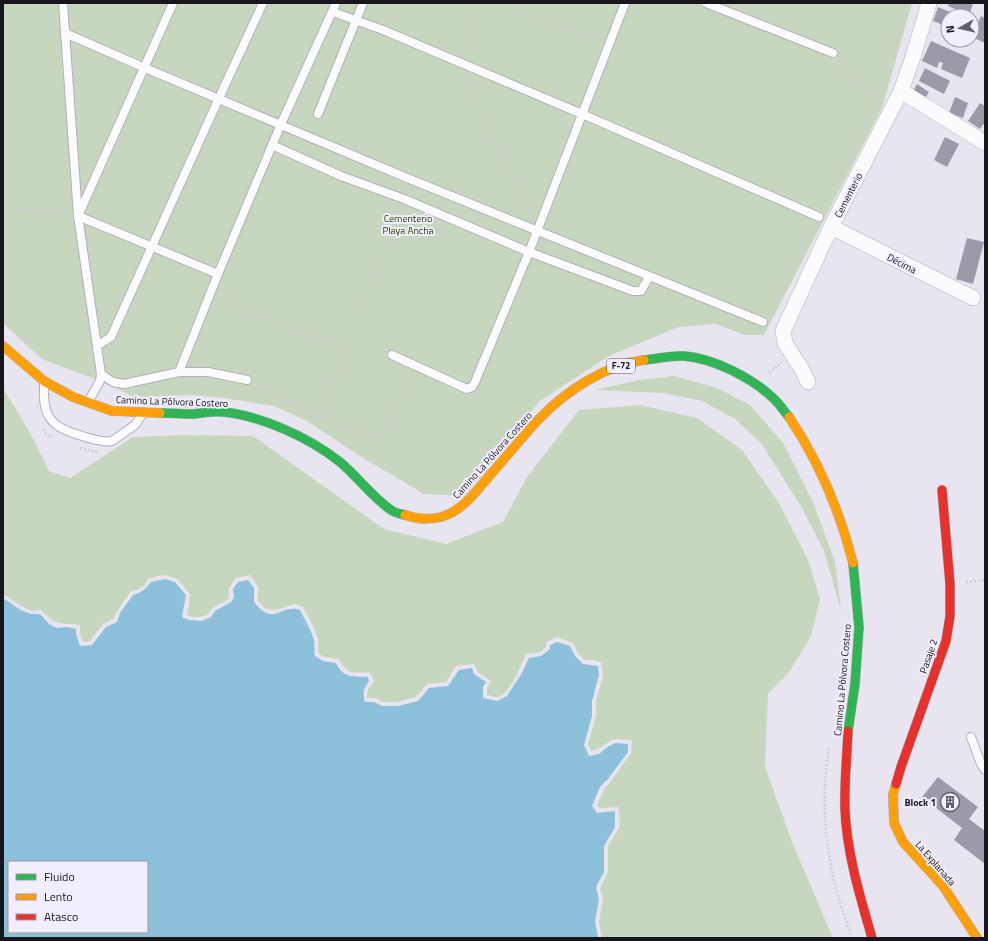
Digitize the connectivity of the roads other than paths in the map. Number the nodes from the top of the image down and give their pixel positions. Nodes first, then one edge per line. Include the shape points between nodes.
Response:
1 (64, 3) edge
2 (173, 3) edge
3 (263, 3) edge
4 (336, 3) edge
5 (363, 3) edge
6 (625, 3) edge
7 (706, 3) edge
8 (929, 3) edge
9 (333, 12) junction
10 (356, 20) junction
11 (65, 33) junction
12 (833, 53) road end
13 (145, 68) junction
14 (901, 91) junction
15 (218, 98) junction
16 (318, 114) dead end
17 (582, 114) junction
18 (281, 124) junction
19 (985, 143) edge
20 (272, 145) junction
21 (78, 216) junction
22 (819, 217) road end
23 (831, 227) junction
24 (537, 232) junction
25 (152, 248) junction
26 (529, 252) junction
27 (218, 274) junction
28 (649, 277) junction
29 (973, 298) dead end
30 (763, 322) road end
31 (98, 345) junction
32 (3, 346) edge
33 (392, 355) dead end
34 (179, 372) junction
35 (101, 374) junction
36 (247, 380) road end
37 (44, 381) junction
38 (808, 382) dead end
39 (88, 403) junction
40 (144, 413) junction
41 (942, 490) dead end
42 (970, 737) dead end
43 (985, 770) edge
44 (894, 823) joint
45 (872, 938) edge
46 (977, 938) edge

1 - 11 lane
2 - 13 lane
3 - 15 lane
4 - 9 lane
5 - 10 lane
6 - 17 lane
7 - 12 lane
8 - 14 street, Cementerio
9 - 10 lane
9 - 18 lane
10 - 16 lane
10 - 17 lane
11 - 13 lane
11 - 21 lane
13 - 15 lane
13 - 21 lane
14 - 19 street
14 - 23 street, Cementerio
15 - 18 lane
15 - 25 lane
17 - 22 lane
17 - 24 lane
18 - 20 lane
18 - 24 lane
20 - 26 lane via 341,176 404,199
20 - 27 lane
21 - 25 lane
21 - 31 lane
23 - 29 street, Décima
23 - 38 street, Cementerio via 783,331 785,343
24 - 26 lane
24 - 28 lane
25 - 27 lane
25 - 31 lane via 111,337
26 - 28 lane via 633,291 641,290
26 - 33 lane via 472,387 467,389
27 - 34 lane
28 - 30 lane
31 - 35 lane
32 - 37 main road, Camino La Pólvora Costero / F-72
34 - 35 lane via 124,384 113,382
34 - 36 lane via 208,372
35 - 39 lane
37 - 39 main road, Camino La Pólvora Costero / F-72
37 - 40 lane via 44,406 48,416 59,427 94,440 108,442 119,437
39 - 40 main road, Camino La Pólvora Costero / F-72 via 112,411
40 - 45 main road, Camino La Pólvora Costero / F-72 via 223,412 274,425 309,442 332,457 392,510 410,517 430,518 450,513 467,502 540,418 574,389 606,372 638,361 683,356 701,358 755,384 773,398 802,437 838,515 854,569 859,627 848,729 845,810 850,853
41 - 44 main road, Pasaje 2 via 950,584 950,616 946,641 893,795
42 - 43 lane
44 - 46 main road, La Explanada via 903,842 944,886

